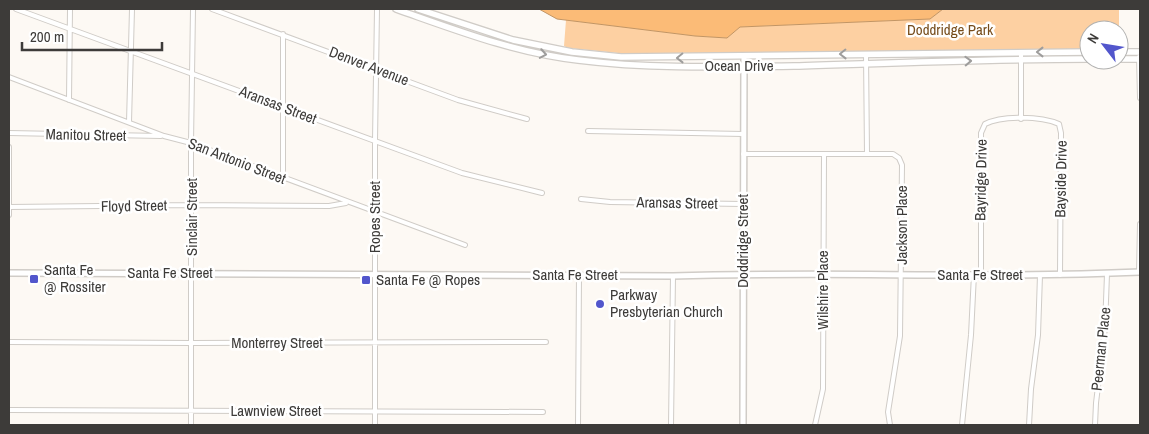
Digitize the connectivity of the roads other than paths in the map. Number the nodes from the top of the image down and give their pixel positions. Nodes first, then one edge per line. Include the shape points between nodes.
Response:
1 (16, 9) edge
2 (70, 9) edge
3 (132, 9) edge
4 (193, 9) edge
5 (212, 9) edge
6 (376, 9) edge
7 (396, 9) edge
8 (418, 9) edge
9 (438, 16) junction
10 (436, 23) junction
11 (463, 25) junction
12 (70, 28) junction
13 (461, 32) junction
14 (490, 33) junction
15 (283, 34) junction
16 (488, 40) junction
17 (514, 40) junction
18 (512, 47) junction
19 (131, 51) junction
20 (946, 52) junction
21 (1021, 52) junction
22 (1079, 52) edge
23 (866, 54) junction
24 (908, 54) junction
25 (602, 55) junction
26 (1140, 55) edge
27 (744, 57) junction
28 (1021, 59) junction
29 (1079, 59) edge
30 (946, 61) junction
31 (909, 62) junction
32 (601, 63) junction
33 (866, 64) junction
34 (744, 67) junction
35 (376, 68) junction
36 (193, 72) junction
37 (9, 77) edge
38 (1140, 98) edge
39 (69, 100) junction
40 (284, 107) junction
41 (1021, 119) junction
42 (527, 120) dead end
43 (129, 122) junction
44 (588, 132) dead end
45 (9, 133) edge
46 (743, 134) junction
47 (164, 136) junction
48 (375, 141) junction
49 (191, 143) junction
50 (9, 147) edge
51 (743, 154) junction
52 (824, 154) junction
53 (867, 154) junction
54 (282, 178) junction
55 (542, 193) dead end
56 (581, 199) dead end
57 (348, 203) junction
58 (743, 204) junction
59 (192, 205) junction
60 (9, 207) edge
61 (375, 213) junction
62 (9, 215) edge
63 (1140, 224) edge
64 (465, 245) dead end
65 (1140, 272) edge
66 (9, 273) edge
67 (192, 273) junction
68 (375, 274) junction
69 (743, 274) junction
70 (901, 274) junction
71 (977, 274) junction
72 (1107, 274) junction
73 (823, 275) junction
74 (1040, 275) junction
75 (1060, 275) junction
76 (580, 276) junction
77 (673, 276) junction
78 (9, 342) edge
79 (546, 342) dead end
80 (192, 343) junction
81 (375, 343) junction
82 (9, 410) edge
83 (191, 410) junction
84 (375, 411) junction
85 (543, 412) dead end
86 (191, 425) edge
87 (375, 425) edge
88 (578, 425) edge
89 (671, 425) edge
90 (743, 425) edge
91 (815, 425) edge
92 (890, 425) edge
93 (962, 425) edge
94 (1029, 425) edge
95 (1095, 425) edge

1 - 12 street, Aransas Street
2 - 12 street
3 - 19 street
4 - 36 street, Sinclair Street
5 - 15 street, Denver Avenue
6 - 35 street, Ropes Street
7 - 10 main road, Ocean Drive
8 - 9 main road, Ocean Drive
9 - 10 main road
9 - 11 main road, Ocean Drive
10 - 13 main road, Ocean Drive
11 - 13 main road
11 - 14 main road, Ocean Drive
12 - 19 street, Aransas Street
12 - 39 street
13 - 16 main road, Ocean Drive
14 - 16 main road
14 - 17 main road, Ocean Drive
15 - 35 street, Denver Avenue
15 - 40 street
16 - 18 main road, Ocean Drive
17 - 18 main road
17 - 25 main road, Ocean Drive
18 -> 32 main road, Ocean Drive
19 - 36 street, Aransas Street
19 - 43 street
20 - 21 main road, Ocean Drive
20 - 24 main road, Ocean Drive
20 - 30 main road
22 -> 21 main road, Ocean Drive
21 - 28 street
23 - 24 main road, Ocean Drive
23 -> 27 main road, Ocean Drive
23 - 33 street
24 - 31 main road
27 -> 25 main road, Ocean Drive
25 - 32 main road
26 - 38 street
27 - 34 main road, Doddridge Street
28 - 29 main road, Ocean Drive
30 -> 28 main road, Ocean Drive
28 - 41 street
30 - 31 main road, Ocean Drive
31 - 33 main road, Ocean Drive
32 - 34 main road, Ocean Drive
33 - 34 main road, Ocean Drive
33 - 53 street
34 - 46 main road, Doddridge Street
35 - 42 street, Denver Avenue via 458,100
35 - 48 street, Ropes Street
36 - 40 street, Aransas Street
36 - 49 street, Sinclair Street
37 - 39 street, San Antonio Street
39 - 43 street, San Antonio Street
40 - 48 street, Aransas Street
40 - 54 street
41 - 71 street, Bayridge Drive via 994,119 985,124 981,133
41 - 75 street, Bayside Drive via 1049,120 1059,124
43 - 47 street, San Antonio Street
44 - 46 street
45 - 47 street, Manitou Street
46 - 51 main road, Doddridge Street
47 - 49 street, San Antonio Street
48 - 55 street, Aransas Street via 462,173
48 - 61 street, Ropes Street
49 - 54 street, San Antonio Street
49 - 59 street, Sinclair Street
50 - 60 street
51 - 52 street
51 - 58 main road, Doddridge Street
52 - 53 street
52 - 73 street, Wilshire Place
53 - 70 street, Jackson Place via 893,154 902,165
54 - 57 street, San Antonio Street
56 - 58 street, Aransas Street
57 - 59 street, Floyd Street via 329,206
57 - 61 street, San Antonio Street
58 - 69 main road, Doddridge Street
59 - 60 street, Floyd Street
59 - 67 street, Sinclair Street
60 - 62 street
61 - 64 street, San Antonio Street
61 - 68 street, Ropes Street
63 - 65 street
65 - 72 main road, Santa Fe Street
66 - 67 main road, Santa Fe Street
67 - 68 main road, Santa Fe Street
67 - 80 street, Sinclair Street
68 - 76 main road, Santa Fe Street
68 - 81 street, Ropes Street
69 - 73 main road, Santa Fe Street
69 - 77 main road, Santa Fe Street
69 - 90 main road, Doddridge Street
70 - 71 main road, Santa Fe Street
70 - 73 main road, Santa Fe Street
70 - 92 street, Jackson Place via 900,336 888,412
71 - 74 main road, Santa Fe Street
71 - 93 street, Bayridge Drive
72 - 75 main road, Santa Fe Street
72 - 95 street, Peerman Place
73 - 91 street, Wilshire Place via 823,389
74 - 75 main road, Santa Fe Street
74 - 94 street
76 - 77 main road, Santa Fe Street
76 - 88 street
77 - 89 street
78 - 80 street, Monterrey Street
79 - 81 street, Monterrey Street
80 - 81 street, Monterrey Street
80 - 83 street, Sinclair Street
81 - 84 street, Ropes Street
82 - 83 street, Lawnview Street
83 - 84 street, Lawnview Street
83 - 86 street, Sinclair Street
84 - 85 street, Lawnview Street
84 - 87 street, Ropes Street

